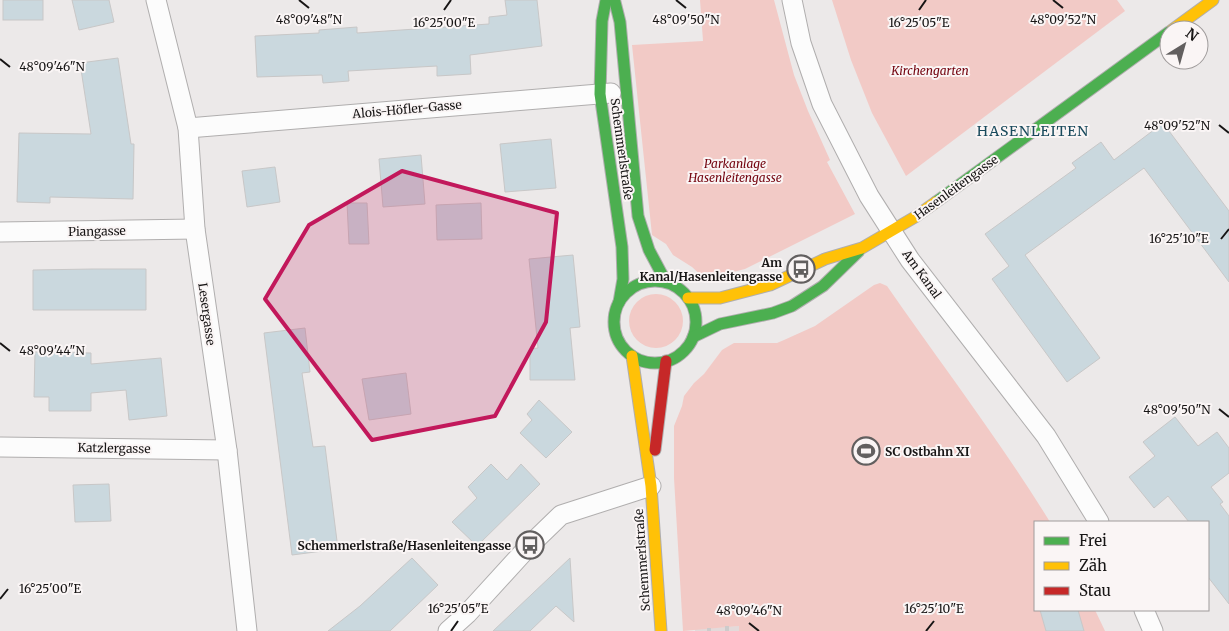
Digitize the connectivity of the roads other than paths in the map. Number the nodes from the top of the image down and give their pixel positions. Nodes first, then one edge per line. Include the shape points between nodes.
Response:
1 (156, 0) edge
2 (606, 0) edge
3 (615, 0) edge
4 (792, 0) edge
5 (1213, 0) edge
6 (1185, 20) edge
7 (1159, 39) edge
8 (625, 92) junction
9 (600, 94) junction
10 (188, 128) junction
11 (195, 229) junction
12 (0, 232) edge
13 (892, 232) junction
14 (862, 248) junction
15 (666, 282) junction
16 (688, 298) junction
17 (619, 302) junction
18 (693, 337) junction
19 (632, 356) junction
20 (666, 361) junction
21 (0, 447) edge
22 (227, 450) junction
23 (651, 486) junction
24 (1097, 521) edge
25 (1144, 611) edge
26 (246, 631) edge
27 (448, 631) edge
28 (661, 631) edge
29 (1152, 631) edge

1 - 10 street, Lesergasse
2 - 9 main road, Schemmerlstraße via 602,21
3 - 8 main road, Schemmerlstraße via 620,22
4 - 13 street, Am Kanal via 822,104 869,196
5 - 6 main road, Hasenleitengasse
7 - 13 main road, Hasenleitengasse
8 - 9 street, Alois-Höfler-Gasse
8 - 15 main road, Schemmerlstraße via 638,216 644,243
9 - 10 street, Alois-Höfler-Gasse
9 - 17 main road, Schemmerlstraße via 622,247 623,278
10 - 11 street, Lesergasse
11 - 12 street, Piangasse
11 - 22 street, Lesergasse
13 - 14 main road, Hasenleitengasse
13 - 24 street, Am Kanal via 910,260 1046,436
14 - 16 main road, Hasenleitengasse via 825,259 770,285 747,292 720,298
14 - 18 main road, Hasenleitengasse via 838,274 795,304 756,317 723,323
15 - 16 main road via 679,288
15 - 17 main road via 640,283
16 - 18 main road via 696,323
17 - 19 main road via 614,315 615,330 622,346
18 - 20 main road via 676,357
19 - 20 main road via 650,362
19 - 23 main road, Schemmerlstraße
20 - 23 main road, Schemmerlstraße
21 - 22 street, Katzlergasse
22 - 26 street, Lesergasse
23 - 27 street via 561,515
23 - 28 main road, Schemmerlstraße
25 - 29 street

